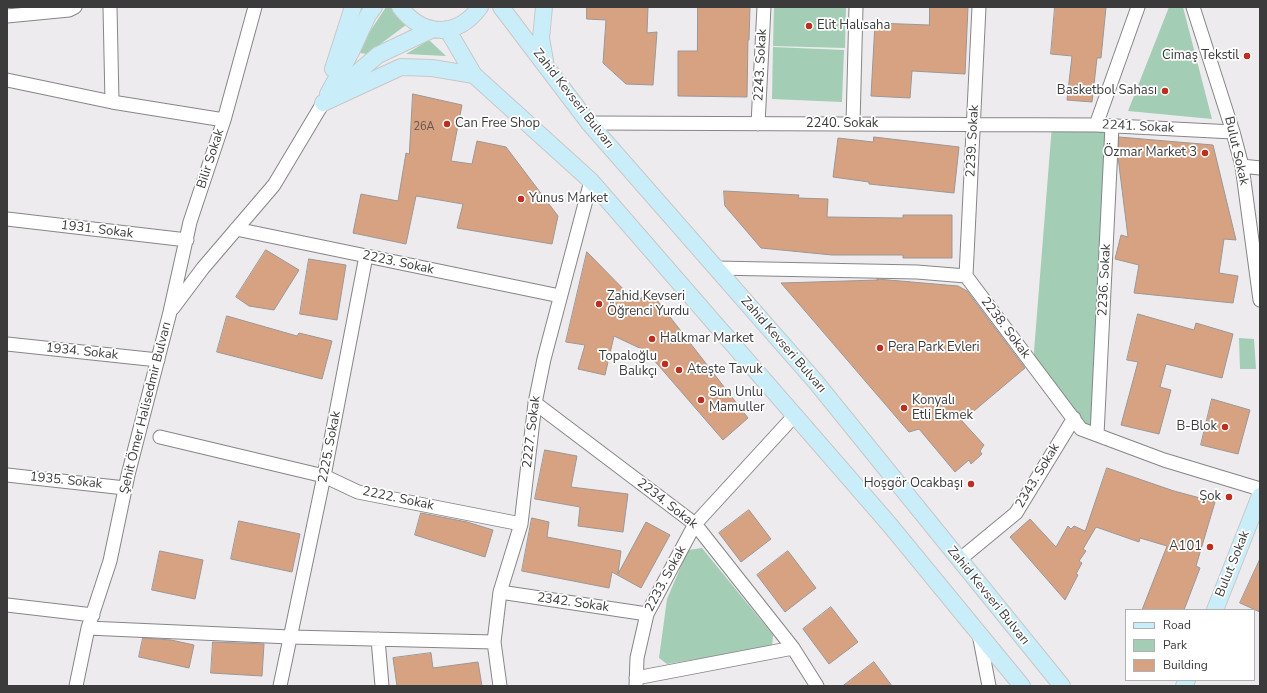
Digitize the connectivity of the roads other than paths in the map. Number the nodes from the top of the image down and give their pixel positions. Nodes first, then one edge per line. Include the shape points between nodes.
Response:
1 (75, 7) edge
2 (110, 7) edge
3 (255, 7) edge
4 (353, 7) edge
5 (374, 7) edge
6 (400, 7) edge
7 (480, 7) edge
8 (501, 7) edge
9 (544, 7) edge
10 (764, 7) edge
11 (856, 7) edge
12 (979, 7) edge
13 (1138, 7) edge
14 (1193, 7) edge
15 (7, 16) edge
16 (440, 29) junction
17 (545, 65) junction
18 (474, 75) junction
19 (7, 80) edge
20 (112, 102) junction
21 (323, 103) junction
22 (224, 120) junction
23 (589, 123) junction
24 (758, 124) junction
25 (853, 124) junction
26 (974, 124) junction
27 (1096, 125) junction
28 (1112, 126) junction
29 (1233, 132) junction
30 (1242, 166) junction
31 (1260, 168) edge
32 (591, 181) junction
33 (7, 219) edge
34 (236, 230) junction
35 (187, 240) junction
36 (366, 256) junction
37 (716, 268) junction
38 (966, 276) junction
39 (560, 296) junction
40 (1260, 300) edge
41 (170, 312) junction
42 (7, 344) edge
43 (158, 360) junction
44 (535, 403) junction
45 (795, 416) junction
46 (1074, 418) junction
47 (1097, 435) junction
48 (160, 437) dead end
49 (7, 475) edge
50 (324, 476) junction
51 (125, 488) junction
52 (1260, 490) edge
53 (1260, 496) edge
54 (521, 524) junction
55 (695, 524) junction
56 (959, 560) junction
57 (500, 592) junction
58 (7, 605) edge
59 (1215, 609) edge
60 (647, 614) junction
61 (92, 615) junction
62 (88, 628) junction
63 (979, 634) junction
64 (290, 636) junction
65 (378, 639) junction
66 (494, 642) junction
67 (793, 648) junction
68 (636, 682) edge
69 (76, 686) edge
70 (280, 686) edge
71 (382, 686) edge
72 (500, 686) edge
73 (817, 686) edge
74 (989, 686) edge
75 (1022, 686) edge
76 (1062, 686) edge

1 - 15 street via 69,10
2 - 20 street
3 - 22 street, Bilir Sokak
4 - 21 main road
5 - 21 main road
6 - 16 main road via 409,18 420,25
7 - 16 main road via 474,16 462,25
8 - 17 main road, Zahid Kevseri Bulvarı
9 - 17 main road via 541,38
10 - 24 street, 2243. Sokak
11 - 25 street
12 - 26 street, 2239. Sokak
13 - 27 street, 2241. Sokak
14 - 29 street, Bulut Sokak
16 - 18 main road
16 - 21 main road via 378,55
17 - 23 main road, Zahid Kevseri Bulvarı
18 - 21 main road via 432,68 401,68
18 - 32 main road
19 - 20 street
20 - 22 street
21 - 34 street, Şehit Ömer Halisedmir Bulvarı via 274,185
22 - 35 street, Bilir Sokak via 190,222
23 - 24 street, 2240. Sokak
23 - 37 main road, Zahid Kevseri Bulvarı
24 - 25 street, 2240. Sokak
25 - 26 street, 2240. Sokak
26 - 27 street, 2240. Sokak
26 - 38 street, 2239. Sokak
27 - 28 street, 2241. Sokak
28 - 29 street, 2241. Sokak
28 - 47 street, 2236. Sokak
29 - 30 street, Bulut Sokak
30 - 31 street
30 - 40 street, Bulut Sokak
32 - 39 street, 2227. Sokak
32 - 45 main road
33 - 35 street, 1931. Sokak
34 - 36 street, 2223. Sokak
34 - 41 street, Şehit Ömer Halisedmir Bulvarı
35 - 41 street, Bilir Sokak
36 - 39 street, 2223. Sokak
36 - 50 street, 2225. Sokak
37 - 38 street via 917,272
37 - 56 main road, Zahid Kevseri Bulvarı via 815,381
38 - 46 street, 2238. Sokak
39 - 44 street, 2227. Sokak
41 - 43 street, Şehit Ömer Halisedmir Bulvarı
42 - 43 street, 1934. Sokak
43 - 51 street, Şehit Ömer Halisedmir Bulvarı
44 - 54 street, 2227. Sokak
44 - 55 street, 2234. Sokak
45 - 55 street, 2233. Sokak
45 - 63 main road via 889,524
46 - 47 street, 2238. Sokak via 1081,429
46 - 56 street, 2343. Sokak via 1016,513
47 - 52 street, 2238. Sokak via 1164,460
48 - 50 street, 2222. Sokak
49 - 51 street, 1935. Sokak
50 - 54 street, 2222. Sokak via 358,492
50 - 64 street, 2225. Sokak
51 - 61 street, Şehit Ömer Halisedmir Bulvarı via 110,561
53 - 59 main road, Bulut Sokak
54 - 57 street, 2227. Sokak
55 - 60 street, 2233. Sokak
55 - 67 street, 2234. Sokak
56 - 76 main road, Zahid Kevseri Bulvarı
57 - 60 street, 2342. Sokak
57 - 66 street, 2227. Sokak
58 - 61 street
60 - 68 street, 2233. Sokak via 637,658
61 - 62 street, Şehit Ömer Halisedmir Bulvarı
62 - 64 street
62 - 69 street, Şehit Ömer Halisedmir Bulvarı
63 - 74 street
63 - 75 main road
64 - 65 street
64 - 70 street, 2225. Sokak
65 - 66 street
65 - 71 street
66 - 72 street, 2227. Sokak
67 - 68 street
67 - 73 street, 2234. Sokak

